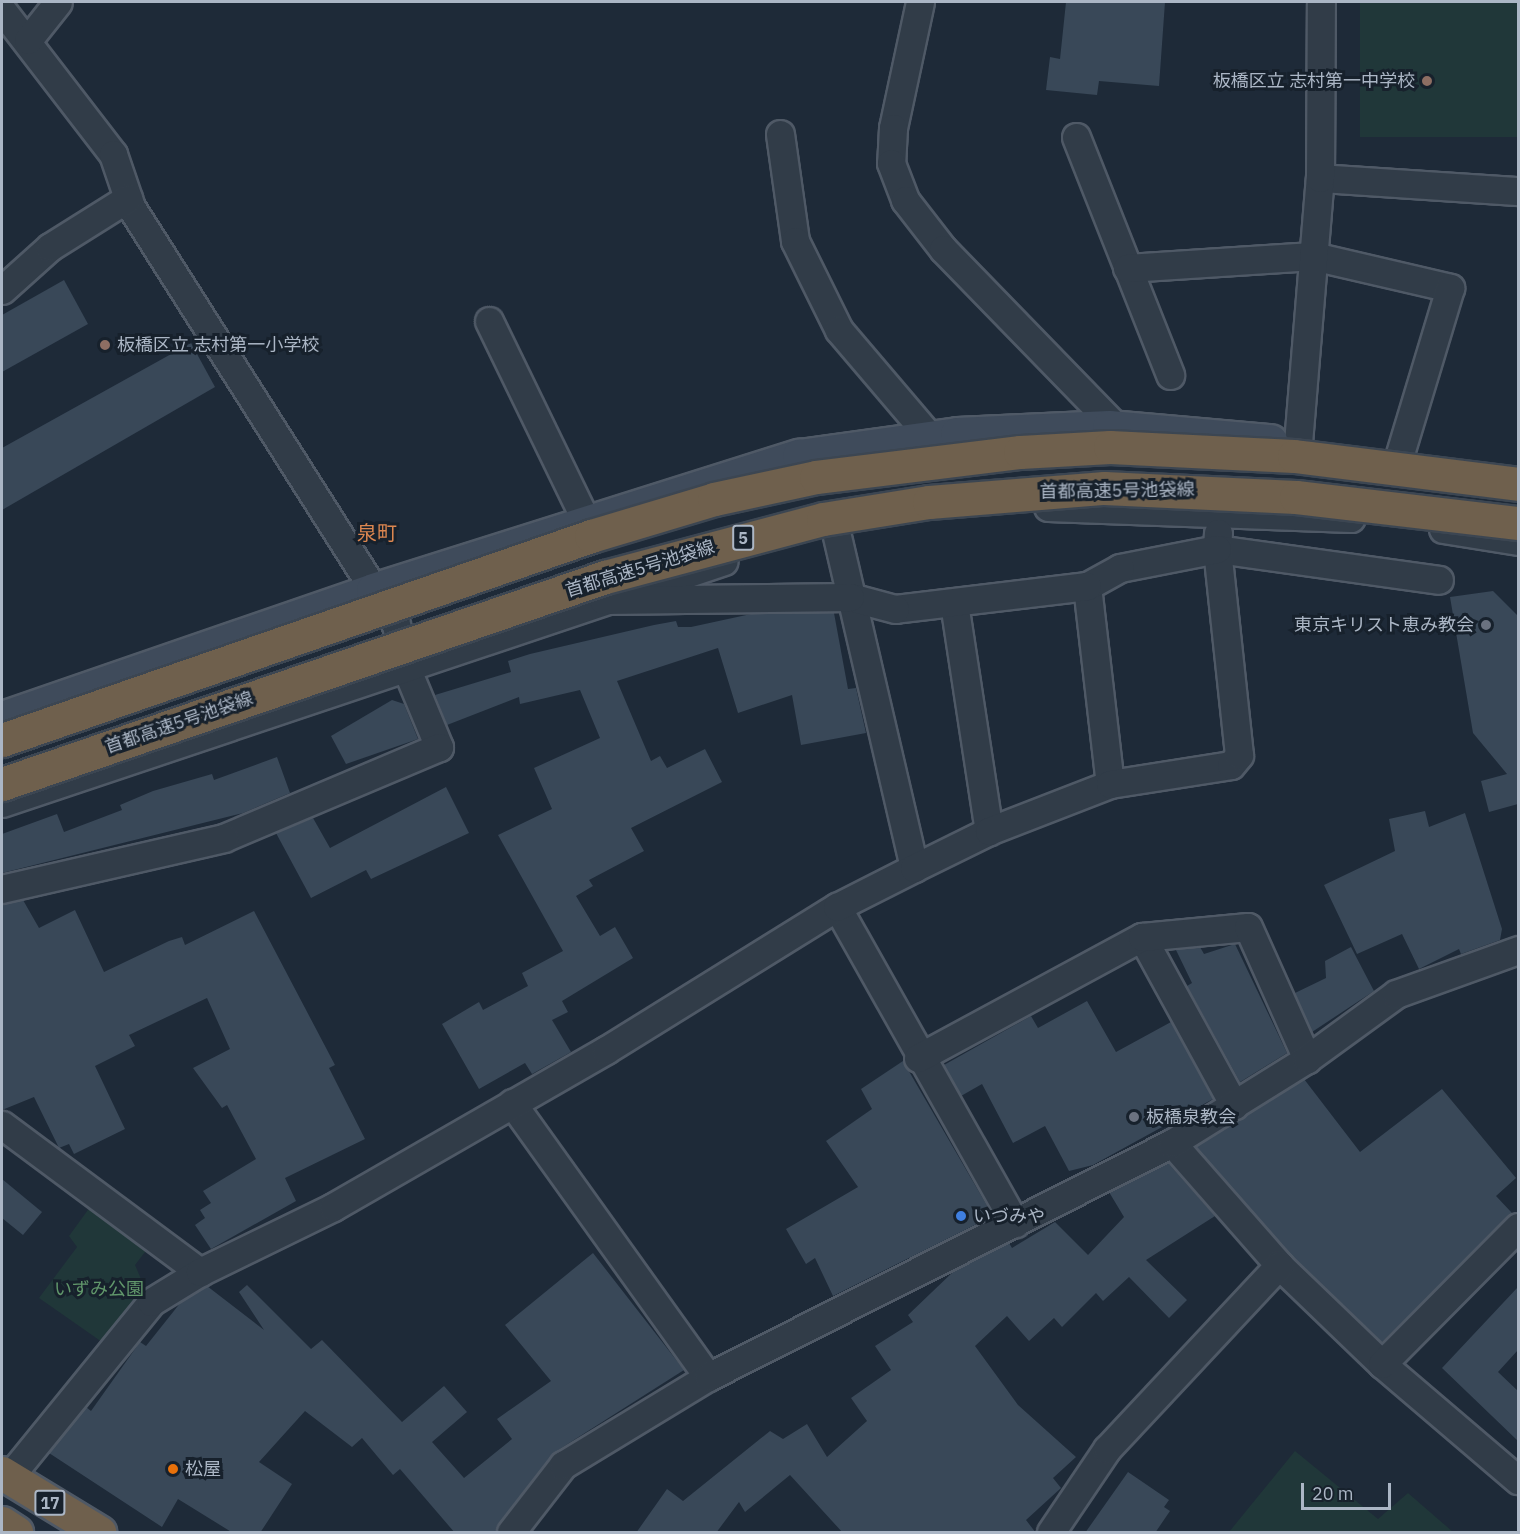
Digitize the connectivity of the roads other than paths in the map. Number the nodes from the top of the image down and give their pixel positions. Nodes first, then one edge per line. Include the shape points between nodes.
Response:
1 (58, 2) edge
2 (920, 2) edge
3 (1321, 2) edge
4 (2, 10) edge
5 (27, 40) junction
6 (780, 134) dead end
7 (1076, 138) dead end
8 (1320, 178) junction
9 (1518, 191) edge
10 (128, 198) junction
11 (1313, 256) junction
12 (1127, 268) junction
13 (2, 290) edge
14 (489, 321) dead end
15 (1170, 375) dead end
16 (1116, 428) junction
17 (931, 438) junction
18 (1298, 443) junction
19 (1399, 457) junction
20 (1518, 472) edge
21 (1518, 484) edge
22 (1221, 511) junction
23 (586, 521) junction
24 (1518, 523) edge
25 (836, 532) junction
26 (1518, 541) edge
27 (1217, 549) junction
28 (1439, 580) dead end
29 (1087, 586) junction
30 (374, 590) junction
31 (850, 597) junction
32 (603, 600) junction
33 (954, 603) junction
34 (405, 665) junction
35 (2, 718) edge
36 (2, 740) edge
37 (2, 784) edge
38 (1110, 784) junction
39 (2, 803) edge
40 (989, 831) junction
41 (914, 868) junction
42 (2, 889) edge
43 (837, 907) junction
44 (1142, 937) junction
45 (1518, 950) edge
46 (918, 1058) junction
47 (1307, 1059) junction
48 (512, 1103) junction
49 (1234, 1105) junction
50 (2, 1125) edge
51 (1172, 1143) junction
52 (1015, 1223) junction
53 (1518, 1227) edge
54 (1279, 1265) junction
55 (200, 1272) junction
56 (1382, 1364) junction
57 (708, 1377) junction
58 (5, 1475) edge
59 (1518, 1480) edge
60 (2, 1523) edge
61 (16, 1533) edge
62 (99, 1533) edge
63 (511, 1533) edge
64 (1051, 1533) edge

1 - 5 street
2 - 16 street via 893,128 891,163 905,200 943,249
3 - 8 street
4 - 5 street
5 - 10 street via 113,154
6 - 17 street via 795,241 839,330
7 - 12 street
8 - 9 street
8 - 11 street
10 - 13 street via 50,247
10 - 30 street
11 - 12 street
11 - 18 street
11 - 19 street via 1450,288
12 - 15 street
14 - 23 street
16 - 17 street
16 - 18 street
17 - 23 street via 799,456
18 - 19 street
19 - 20 street
21 - 36 highway, bridge via 1294,456 1110,447 1020,452 816,477 714,499 591,536
22 - 25 street via 990,508
22 - 26 street via 1380,520
22 - 27 street
23 - 30 street
24 - 37 highway, 首都高速5号池袋線 / 5, bridge via 1296,497 1104,488 929,502 823,519 605,578
25 - 31 street
25 - 32 street
27 - 28 street
27 - 29 street via 1120,568
27 - 38 street via 1239,755 1231,765
29 - 33 street
29 - 38 street
30 - 34 street via 396,625
30 - 35 street
31 - 32 street
31 - 33 street via 895,609
31 - 41 street
32 - 34 street
33 - 40 street
34 - 39 street
34 - 42 street via 439,747 224,838
38 - 40 street
40 - 41 street
41 - 43 street
43 - 46 street
43 - 48 street
44 - 46 street
44 - 47 street via 1248,927
44 - 49 street
45 - 47 street via 1396,994
46 - 52 street
47 - 49 street
48 - 55 street via 333,1207
48 - 57 street
49 - 51 street
50 - 55 street
51 - 52 street
51 - 54 street
52 - 57 street
53 - 56 street
54 - 56 street
54 - 64 street via 1107,1449
55 - 58 street via 151,1302
56 - 59 street
57 - 63 street via 563,1465
58 - 62 highway, 17
60 - 61 highway, 17

